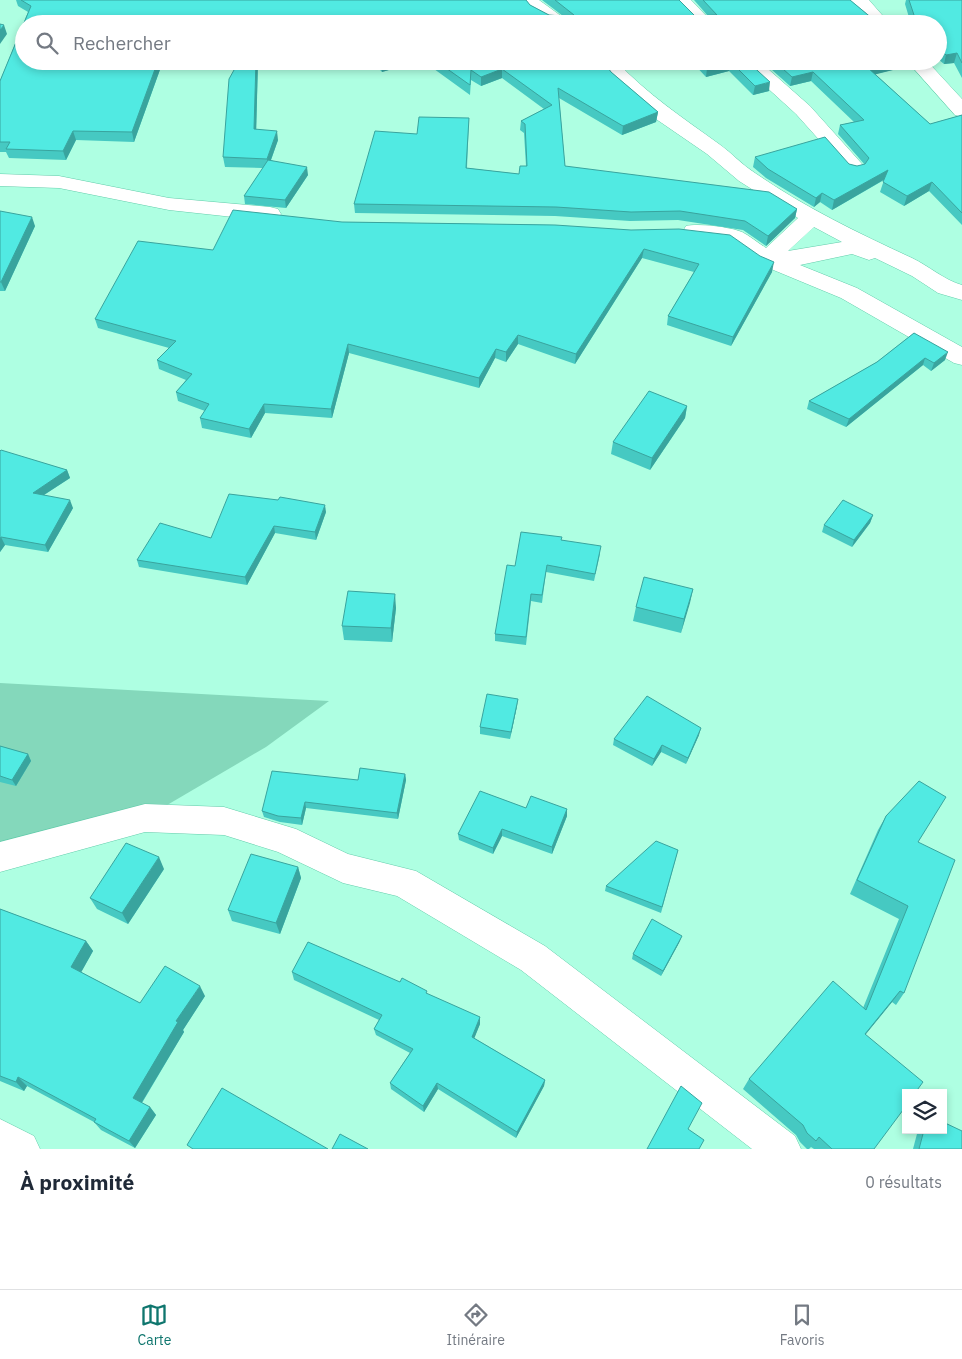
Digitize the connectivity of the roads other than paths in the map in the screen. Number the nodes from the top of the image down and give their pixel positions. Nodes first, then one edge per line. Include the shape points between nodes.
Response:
1 (529, 0) edge
2 (681, 0) edge
3 (859, 0) edge
4 (547, 15) edge
5 (696, 15) edge
6 (873, 15) edge
7 (615, 70) edge
8 (757, 70) edge
9 (924, 70) edge
10 (962, 111) edge
11 (856, 168) edge
12 (0, 180) edge
13 (294, 217) edge
14 (812, 217) junction
15 (678, 229) edge
16 (767, 259) junction
17 (920, 271) junction
18 (962, 293) edge
19 (962, 357) edge
20 (0, 857) edge
21 (0, 1138) edge
22 (21, 1149) edge
23 (782, 1149) edge

1 - 4 street
2 - 5 street
3 - 6 street
7 - 14 street via 663,115 746,177
8 - 11 street via 804,110
9 - 10 street
12 - 13 street via 59,182 169,204
14 - 16 street
14 - 17 street
15 - 16 street via 735,237
16 - 17 street via 798,258 854,247
16 - 19 street via 849,293
17 - 18 street via 946,288
20 - 23 street via 145,818 224,821 285,839 343,868 404,882 533,958
21 - 22 street

